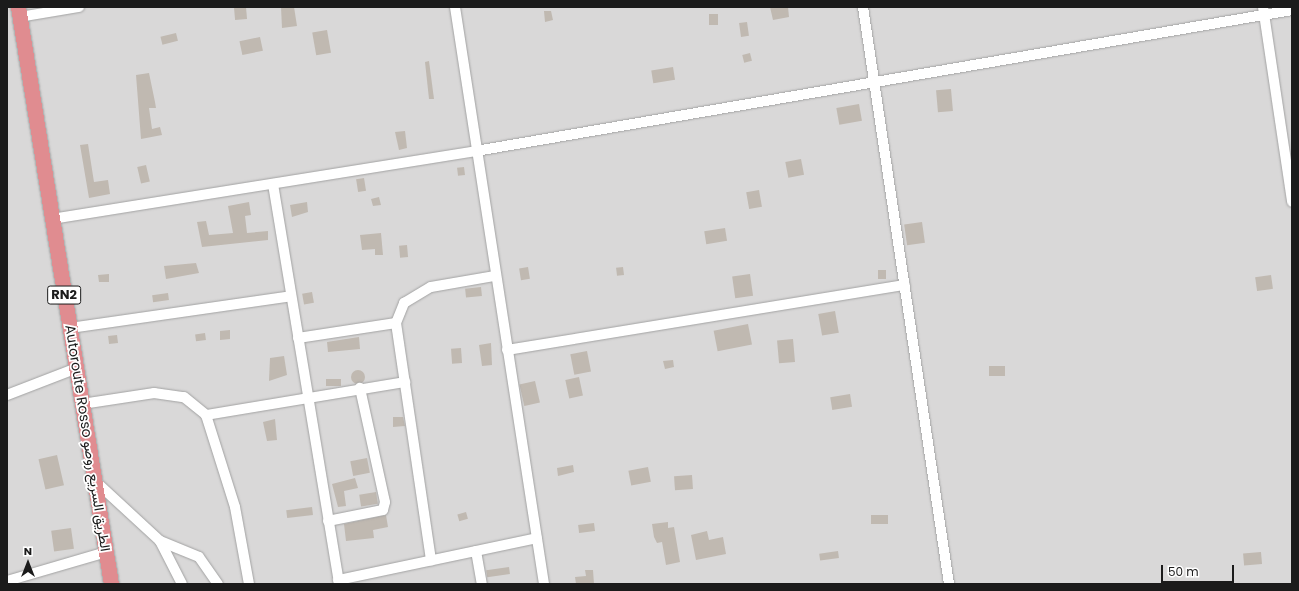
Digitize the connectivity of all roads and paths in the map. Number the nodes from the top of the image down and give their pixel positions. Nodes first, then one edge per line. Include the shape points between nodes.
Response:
1 (79, 7) edge
2 (455, 7) edge
3 (863, 7) edge
4 (1292, 10) edge
5 (1264, 11) edge
6 (18, 12) edge
7 (875, 82) junction
8 (476, 151) junction
9 (273, 184) junction
10 (1292, 202) edge
11 (52, 219) junction
12 (495, 276) junction
13 (905, 285) junction
14 (291, 296) junction
15 (396, 323) junction
16 (70, 328) junction
17 (298, 338) junction
18 (507, 350) junction
19 (76, 368) junction
20 (405, 382) junction
21 (360, 388) junction
22 (7, 395) edge
23 (307, 396) junction
24 (82, 404) junction
25 (206, 415) junction
26 (95, 481) junction
27 (328, 522) junction
28 (537, 538) junction
29 (160, 541) junction
30 (476, 551) junction
31 (106, 552) junction
32 (431, 560) junction
33 (7, 581) edge
34 (338, 582) edge
35 (111, 584) edge
36 (182, 584) edge
37 (218, 584) edge
38 (249, 584) edge
39 (482, 584) edge
40 (544, 584) edge
41 (949, 584) edge

1 - 6 street
2 - 8 street
3 - 7 street
4 - 5 street
5 - 7 street
5 - 10 street
6 - 11 highway, Autoroute Rosso الطريق السريع روصو / RN2
7 - 8 street
7 - 13 street
8 - 9 street
8 - 12 street
9 - 11 street
9 - 14 street
11 - 16 highway, Autoroute Rosso الطريق السريع روصو / RN2
12 - 15 street via 432,287 404,303
12 - 18 street
13 - 18 street
13 - 41 street
14 - 16 street
14 - 17 street
15 - 17 street
15 - 20 street
16 - 19 highway, Autoroute Rosso الطريق السريع روصو / RN2
17 - 23 street
18 - 28 street
19 - 22 street
19 - 24 highway, Autoroute Rosso الطريق السريع روصو / RN2
20 - 21 street
20 - 32 street
21 - 23 street
21 - 27 street via 385,502 383,510
23 - 25 street
23 - 27 street
24 - 25 street via 154,393 184,397
24 - 26 highway, Autoroute Rosso الطريق السريع روصو / RN2
25 - 38 street via 235,508
26 - 29 street
26 - 31 highway, Autoroute Rosso الطريق السريع روصو / RN2
27 - 34 street
28 - 30 street
28 - 40 street
29 - 36 street
29 - 37 street via 199,557
30 - 32 street
30 - 39 street
31 - 33 street
31 - 35 highway, Autoroute Rosso الطريق السريع روصو / RN2
32 - 34 street

